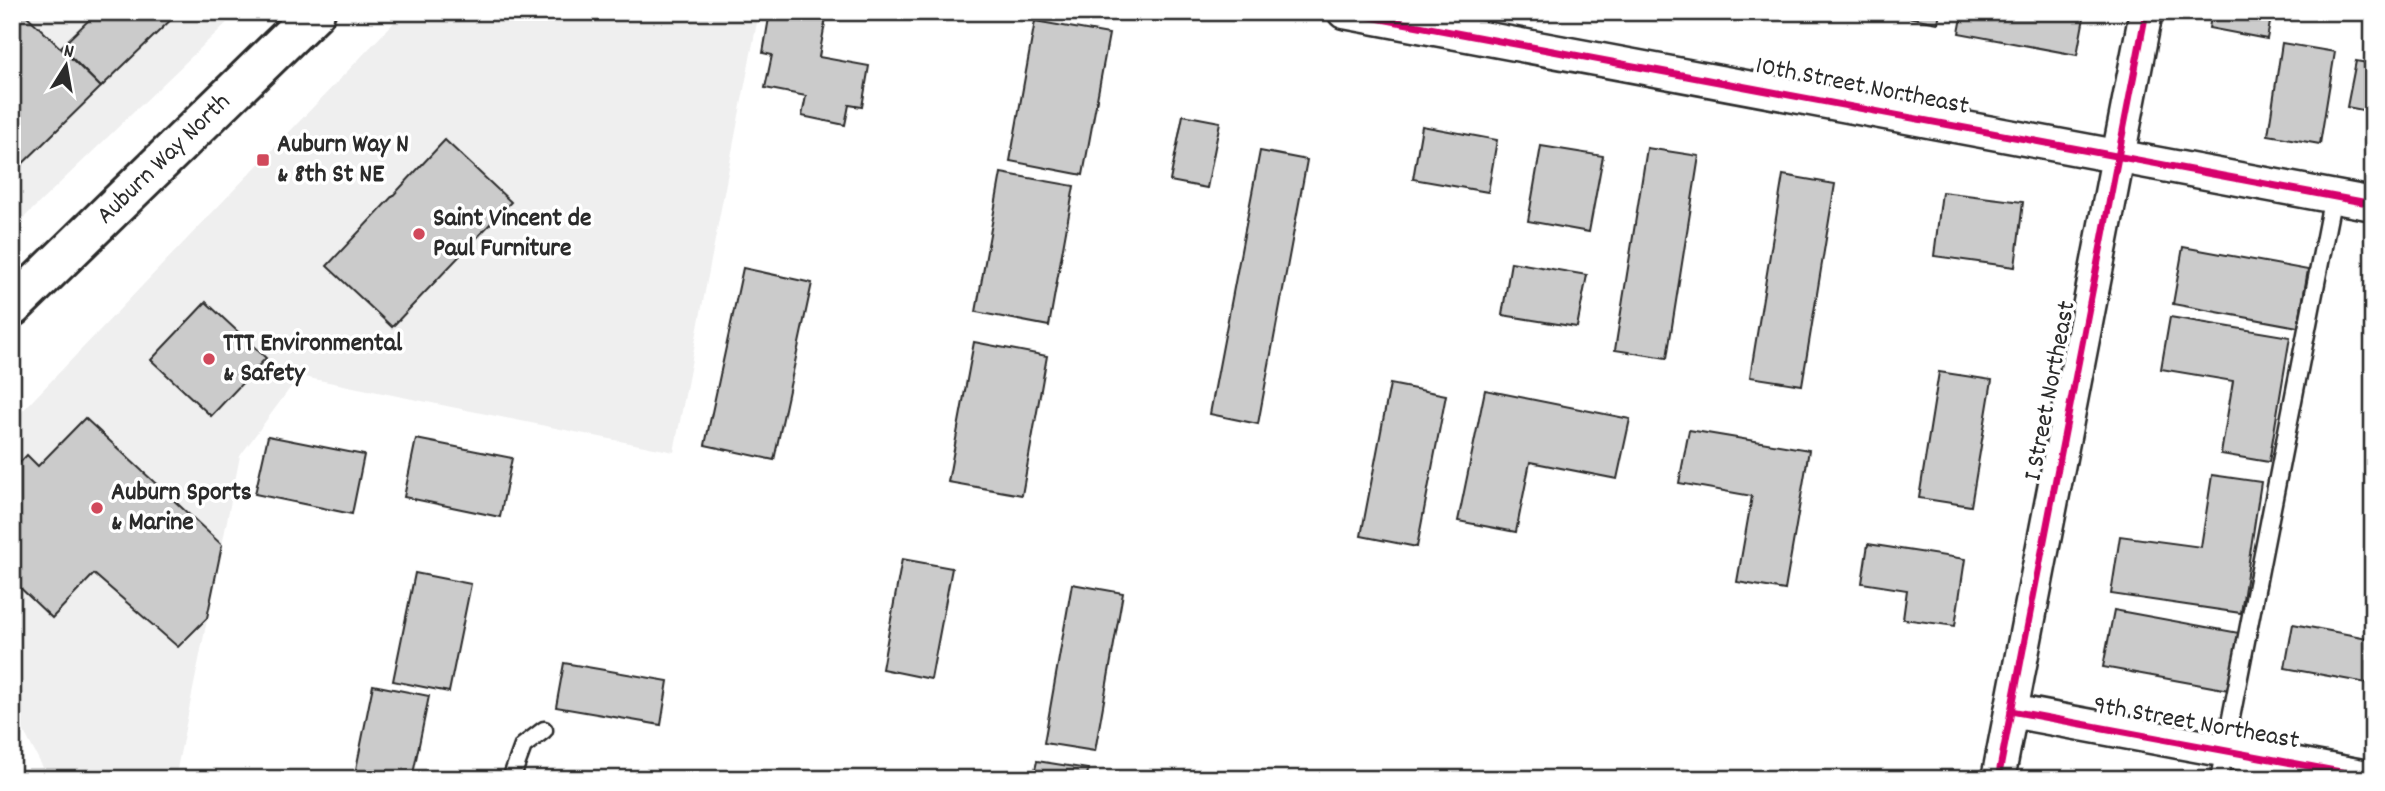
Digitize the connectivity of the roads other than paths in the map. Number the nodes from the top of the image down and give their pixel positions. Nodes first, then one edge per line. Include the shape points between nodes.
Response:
1 (315, 12) edge
2 (1344, 12) edge
3 (2146, 12) edge
4 (2118, 157) junction
5 (2333, 196) junction
6 (2373, 204) edge
7 (12, 307) edge
8 (2011, 711) junction
9 (544, 730) dead end
10 (2222, 765) edge
11 (2373, 778) edge
12 (512, 779) edge
13 (1998, 779) edge

1 - 7 main road, Auburn Way North
2 - 4 street, 10th Street Northeast
3 - 4 street, I Street Northeast
4 - 5 street, 10th Street Northeast
4 - 8 street, I Street Northeast
5 - 6 street, 10th Street Northeast
5 - 10 lane
8 - 10 street, 9th Street Northeast
8 - 13 street, I Street Northeast
9 - 12 lane via 523,746
10 - 11 street, 9th Street Northeast

